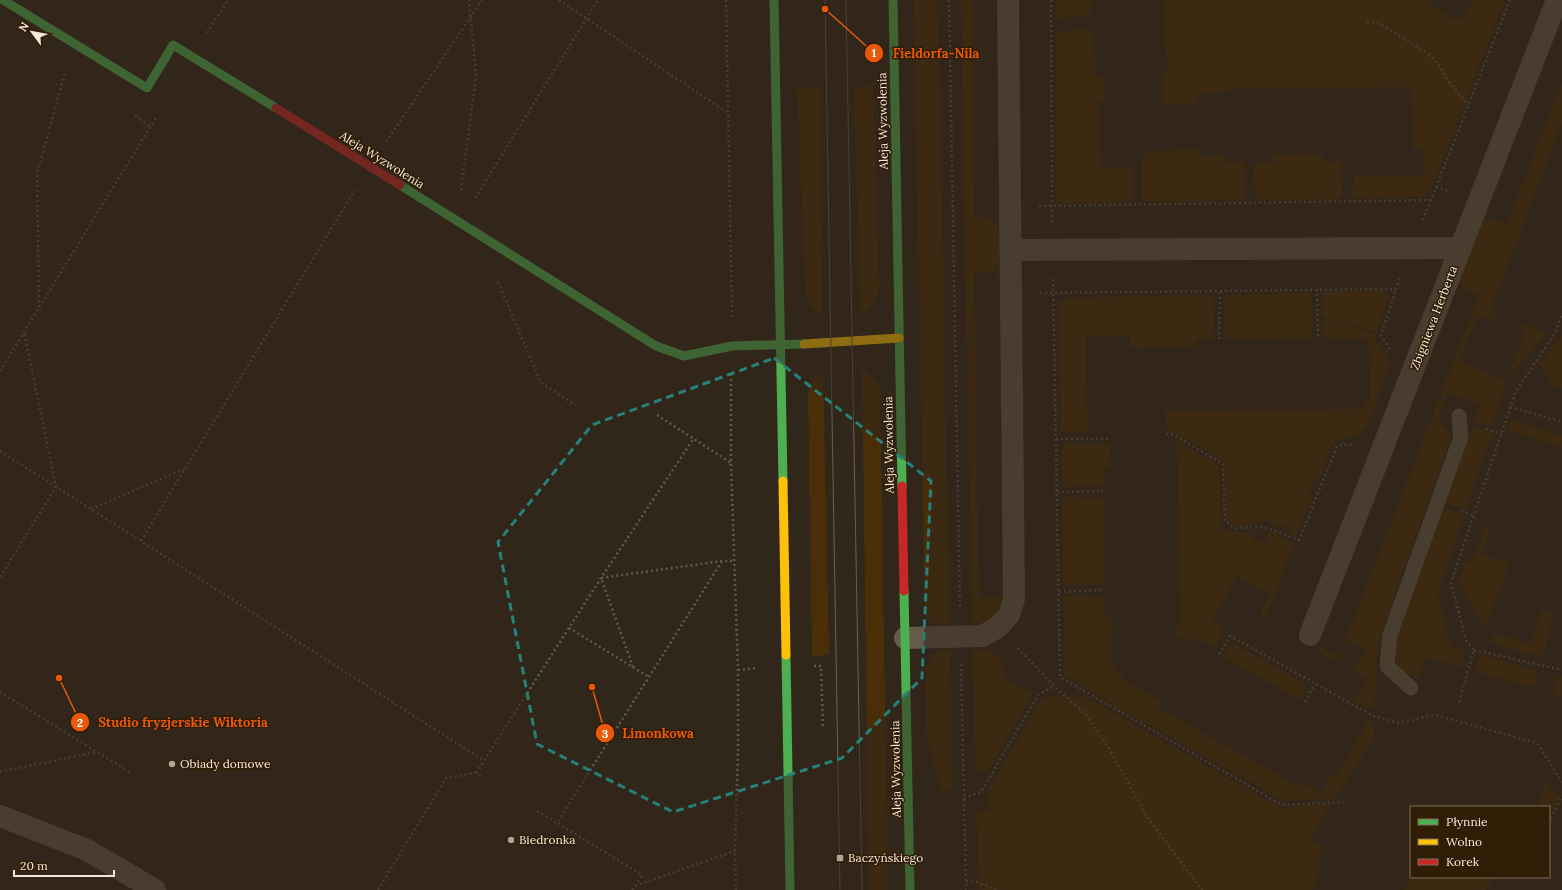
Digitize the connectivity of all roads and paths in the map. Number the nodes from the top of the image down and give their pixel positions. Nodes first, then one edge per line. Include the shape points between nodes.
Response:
1 (3, 0) edge
2 (228, 0) edge
3 (470, 0) edge
4 (482, 0) edge
5 (558, 0) edge
6 (598, 0) edge
7 (726, 0) edge
8 (774, 0) edge
9 (892, 0) edge
10 (949, 0) edge
11 (1008, 0) edge
12 (1051, 0) edge
13 (1558, 0) edge
14 (471, 16) junction
15 (587, 18) junction
16 (1367, 22) dead end
17 (192, 57) junction
18 (66, 70) dead end
19 (1468, 106) dead end
20 (728, 112) junction
21 (158, 113) dead end
22 (370, 166) junction
23 (461, 190) dead end
24 (475, 198) dead end
25 (1431, 200) dead end
26 (1052, 206) junction
27 (1010, 207) junction
28 (492, 243) junction
29 (1461, 248) junction
30 (1011, 250) junction
31 (1052, 250) junction
32 (1396, 289) dead end
33 (1220, 290) dead end
34 (1316, 290) dead end
35 (39, 307) junction
36 (1562, 316) edge
37 (732, 319) dead end
38 (24, 332) junction
39 (899, 338) junction
40 (1318, 338) dead end
41 (1219, 339) dead end
42 (779, 345) junction
43 (1392, 352) dead end
44 (732, 370) dead end
45 (0, 371) edge
46 (576, 406) dead end
47 (1510, 407) junction
48 (657, 415) dead end
49 (1459, 416) dead end
50 (1562, 422) edge
51 (1166, 434) dead end
52 (694, 438) junction
53 (1110, 438) dead end
54 (1056, 439) junction
55 (1356, 444) dead end
56 (0, 451) edge
57 (731, 463) junction
58 (184, 469) junction
59 (56, 487) junction
60 (1103, 491) dead end
61 (1057, 492) junction
62 (90, 509) junction
63 (141, 541) junction
64 (722, 561) junction
65 (735, 561) junction
66 (1, 573) edge
67 (0, 577) edge
68 (601, 578) junction
69 (1104, 590) dead end
70 (1059, 592) junction
71 (960, 607) dead end
72 (998, 627) junction
73 (569, 628) junction
74 (1310, 635) dead end
75 (905, 638) junction
76 (1474, 650) junction
77 (961, 659) dead end
78 (809, 666) dead end
79 (633, 667) junction
80 (764, 668) dead end
81 (738, 670) junction
82 (1562, 670) edge
83 (649, 677) junction
84 (1315, 684) dead end
85 (1054, 686) junction
86 (1411, 688) dead end
87 (0, 692) edge
88 (1305, 702) dead end
89 (1459, 702) dead end
90 (823, 728) dead end
91 (97, 752) junction
92 (483, 760) junction
93 (0, 772) edge
94 (131, 773) dead end
95 (476, 773) junction
96 (484, 778) dead end
97 (1562, 796) edge
98 (964, 798) junction
99 (1343, 802) dead end
100 (537, 811) dead end
101 (0, 816) edge
102 (1550, 821) edge
103 (557, 823) junction
104 (735, 851) junction
105 (966, 881) junction
106 (635, 886) junction
107 (155, 890) edge
108 (378, 890) edge
109 (632, 890) edge
110 (736, 890) edge
111 (790, 890) edge
112 (910, 890) edge
113 (966, 890) edge
114 (996, 890) edge
115 (1202, 890) edge

1 - 17 main road, Aleja Wyzwolenia via 147,88 173,45
2 - 17 path
3 - 14 path
4 - 14 path
5 - 15 path
6 - 15 path
7 - 20 path
8 - 42 main road
9 - 39 main road, Aleja Wyzwolenia
10 - 71 path
11 - 27 street
12 - 26 path
13 - 29 street, Zbigniewa Herberta
14 - 22 path
14 - 23 path via 476,75
15 - 20 path
15 - 24 path
16 - 19 path via 1380,24 1428,54
17 - 22 main road, Aleja Wyzwolenia
18 - 35 path via 37,174
20 - 37 path
21 - 35 path
22 - 28 main road, Aleja Wyzwolenia
22 - 58 path
25 - 26 path
26 - 27 path
26 - 31 path
27 - 30 street
28 - 42 main road, Aleja Wyzwolenia via 656,346 684,356 722,347
28 - 46 path via 486,254 540,383
29 - 31 street
29 - 74 street, Zbigniewa Herberta
30 - 31 street
30 - 72 street via 1014,599 1009,614
31 - 54 path
32 - 43 path via 1381,334
33 - 41 path
34 - 40 path
35 - 38 path
36 - 47 path via 1555,334 1516,391
38 - 45 path
38 - 59 path
39 - 42 main road, Aleja Wyzwolenia
39 - 75 main road, Aleja Wyzwolenia
42 - 111 main road
44 - 57 path
47 - 50 path
47 - 76 path via 1451,582 1466,641
48 - 52 path
49 - 86 lane via 1461,437 1390,634 1387,666
51 - 55 path via 1172,434 1223,464 1225,521 1234,528 1264,527 1300,540 1337,446
52 - 57 path
52 - 68 path
53 - 54 path
54 - 61 path
56 - 59 path
57 - 65 path
58 - 62 path
58 - 63 path
59 - 62 path
59 - 66 path
60 - 61 path
61 - 70 path
62 - 63 path
63 - 92 path
64 - 65 path
64 - 68 path
64 - 83 path
65 - 81 path
66 - 67 path
68 - 73 path
68 - 79 path
69 - 70 path
70 - 99 path via 1060,678 1282,805
72 - 75 street via 983,636
72 - 85 path
73 - 79 path
73 - 92 path
75 - 112 main road, Aleja Wyzwolenia
76 - 82 path
76 - 89 path
77 - 98 path
78 - 90 path via 822,666
79 - 83 path
80 - 81 path
81 - 104 path
83 - 103 path
84 - 88 path
85 - 98 path via 1038,694 982,792
85 - 115 path via 1086,715 1106,743 1147,817
87 - 91 path
91 - 93 path
91 - 94 path
92 - 95 path
95 - 96 path
95 - 108 path via 446,778
97 - 102 path
98 - 105 path
100 - 103 path
101 - 107 street via 87,850
103 - 106 path via 642,875
104 - 106 path
104 - 110 path
105 - 113 path
105 - 114 path via 977,882
106 - 109 path

